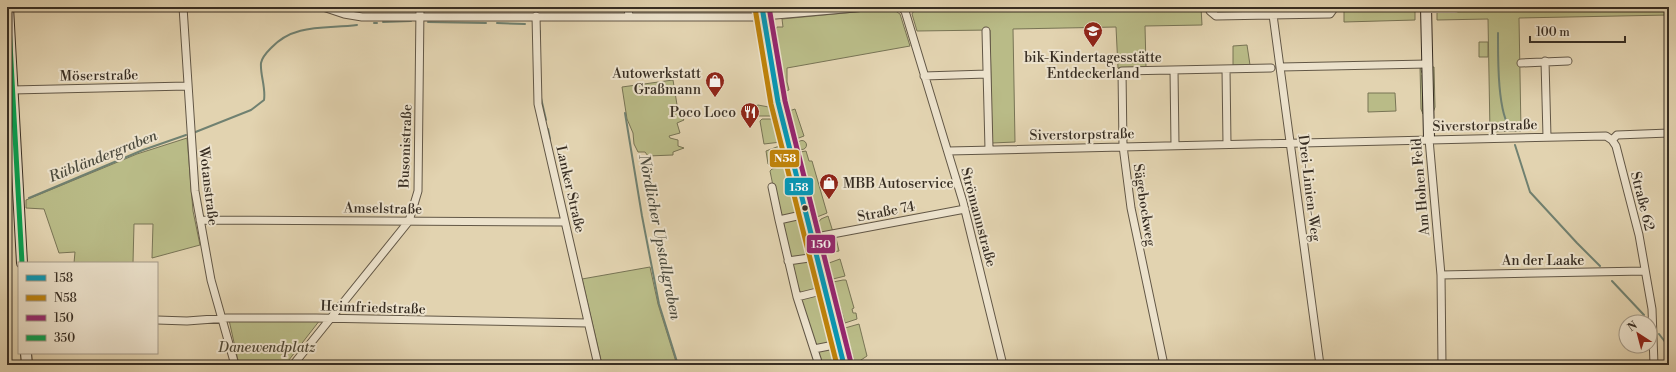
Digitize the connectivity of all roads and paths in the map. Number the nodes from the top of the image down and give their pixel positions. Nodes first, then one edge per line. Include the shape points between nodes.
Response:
1 (8, 7) edge
2 (183, 7) edge
3 (323, 7) edge
4 (420, 7) edge
5 (628, 7) edge
6 (866, 7) edge
7 (901, 7) edge
8 (1210, 7) edge
9 (1335, 7) edge
10 (1426, 7) edge
11 (763, 12) edge
12 (1273, 15) junction
13 (420, 16) junction
14 (536, 16) junction
15 (629, 17) junction
16 (986, 31) dead end
17 (1545, 61) junction
18 (1568, 61) dead end
19 (1521, 63) dead end
20 (1427, 64) junction
21 (1281, 67) junction
22 (1271, 68) dead end
23 (1226, 69) junction
24 (1174, 70) junction
25 (987, 74) junction
26 (924, 76) junction
27 (187, 86) junction
28 (12, 90) junction
29 (1669, 133) edge
30 (1547, 138) junction
31 (1429, 139) junction
32 (1612, 140) junction
33 (1291, 142) junction
34 (1227, 144) junction
35 (1176, 145) junction
36 (1123, 146) junction
37 (989, 149) junction
38 (948, 151) junction
39 (772, 187) dead end
40 (965, 209) junction
41 (806, 214) junction
42 (200, 220) junction
43 (779, 220) junction
44 (409, 221) junction
45 (565, 222) junction
46 (811, 238) junction
47 (816, 257) junction
48 (788, 261) junction
49 (22, 262) edge
50 (1645, 271) junction
51 (1441, 275) junction
52 (825, 290) junction
53 (797, 297) junction
54 (221, 319) junction
55 (158, 320) edge
56 (330, 320) junction
57 (588, 323) junction
58 (838, 344) junction
59 (814, 349) junction
60 (26, 354) edge
61 (27, 365) edge
62 (235, 365) edge
63 (293, 365) edge
64 (598, 365) edge
65 (819, 365) edge
66 (844, 365) edge
67 (1003, 365) edge
68 (1164, 365) edge
69 (1320, 365) edge
70 (1442, 365) edge
71 (1654, 365) edge

1 - 28 street
2 - 27 street, Wotanstraße
3 - 13 street via 354,16
4 - 13 street, Busonistraße
5 - 15 street
6 - 11 street
7 - 26 street, Strömannstraße
8 - 12 street via 1210,11 1216,16
9 - 12 street via 1330,14
10 - 20 street, Am Hohen Feld
11 - 15 street
11 - 41 street via 778,102
12 - 21 street, Drei-Linien-Weg
13 - 14 street
13 - 44 street, Busonistraße via 418,191
14 - 15 street
14 - 45 street, Lanker Straße via 538,104
16 - 25 street
17 - 18 street
17 - 19 street
17 - 30 street
20 - 21 street
20 - 31 street, Am Hohen Feld
21 - 33 street, Drei-Linien-Weg
22 - 23 street
23 - 24 street
23 - 34 street
24 - 35 street
24 - 36 street, Sägebockweg via 1122,71
25 - 26 street
25 - 37 street
26 - 38 street, Strömannstraße
27 - 28 street, Möserstraße
27 - 42 street, Wotanstraße via 192,160
28 - 49 street
29 - 32 street, Siverstorpstraße via 1617,135
30 - 31 street, Siverstorpstraße
30 - 32 street, Siverstorpstraße via 1606,136
31 - 33 street, Siverstorpstraße
31 - 51 street, Am Hohen Feld
32 - 50 street, Straße 62 via 1616,146 1632,204
33 - 34 street, Siverstorpstraße
33 - 69 street, Drei-Linien-Weg
34 - 35 street, Siverstorpstraße
35 - 36 street, Siverstorpstraße
36 - 37 street, Siverstorpstraße
36 - 68 street, Sägebockweg via 1140,258
37 - 38 street, Siverstorpstraße
38 - 40 street, Strömannstraße
39 - 43 street
40 - 46 street, Straße 74
40 - 67 street, Strömannstraße
41 - 43 street
41 - 46 street
42 - 44 street, Amselstraße
42 - 54 street, Wotanstraße
43 - 48 street
44 - 45 street, Amselstraße
44 - 56 street, Busonistraße
45 - 57 street, Lanker Straße
46 - 47 street
47 - 48 street
47 - 52 street
48 - 53 street
50 - 51 street, An der Laake
50 - 71 street, Straße 62 via 1652,309
51 - 70 street, Am Hohen Feld
52 - 53 street
52 - 58 street
53 - 59 street
54 - 55 street, Heimfriedstraße
54 - 56 street, Heimfriedstraße
54 - 62 street, Wotanstraße
56 - 57 street, Heimfriedstraße
56 - 63 street, Busonistraße
57 - 64 street, Lanker Straße
58 - 59 street
58 - 66 street
59 - 65 street
60 - 61 street

